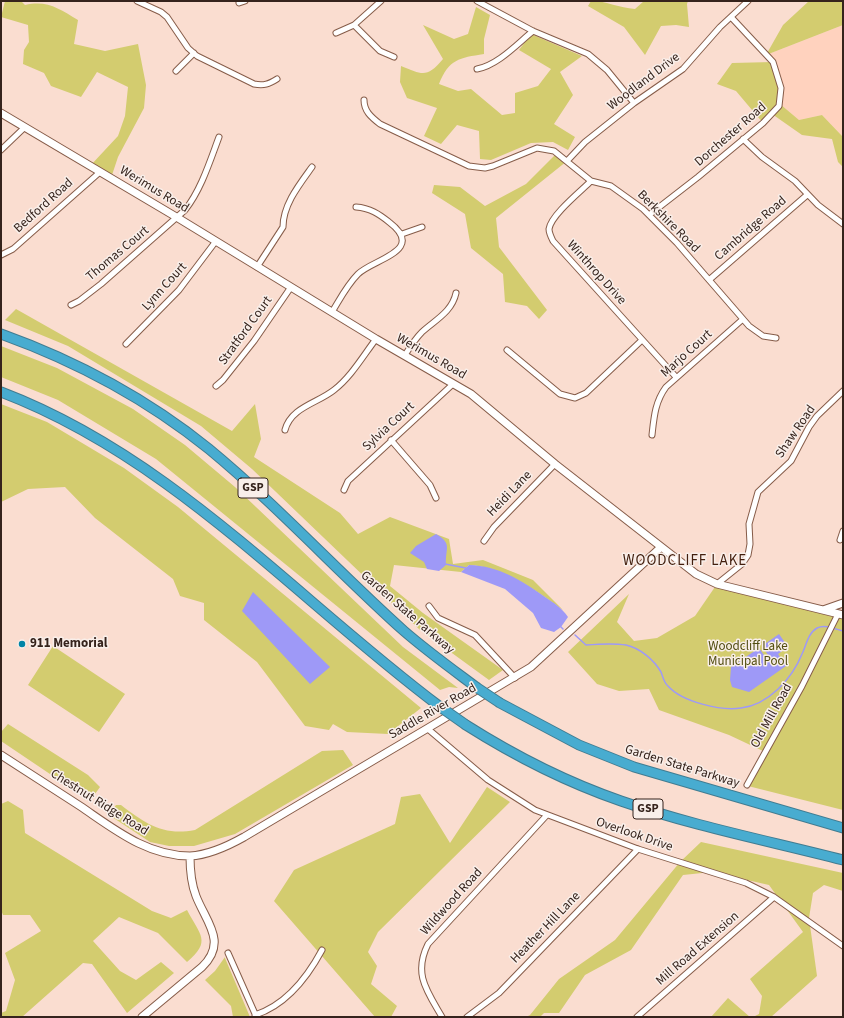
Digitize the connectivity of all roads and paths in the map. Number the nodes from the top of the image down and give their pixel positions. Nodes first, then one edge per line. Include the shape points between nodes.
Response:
1 (137, 1) edge
2 (246, 1) edge
3 (381, 1) edge
4 (477, 1) edge
5 (748, 1) edge
6 (239, 3) dead end
7 (731, 17) junction
8 (354, 24) junction
9 (533, 31) junction
10 (336, 33) dead end
11 (194, 53) junction
12 (394, 57) dead end
13 (477, 69) dead end
14 (176, 71) dead end
15 (277, 79) dead end
16 (364, 100) dead end
17 (634, 102) junction
18 (1, 113) edge
19 (25, 127) junction
20 (218, 137) dead end
21 (743, 139) junction
22 (1, 150) edge
23 (567, 161) junction
24 (312, 167) dead end
25 (100, 172) junction
26 (592, 180) junction
27 (807, 195) junction
28 (356, 207) dead end
29 (649, 215) junction
30 (178, 218) junction
31 (843, 224) edge
32 (422, 227) dead end
33 (402, 234) junction
34 (216, 241) junction
35 (1, 255) edge
36 (257, 267) junction
37 (709, 280) junction
38 (291, 287) junction
39 (456, 293) dead end
40 (70, 305) dead end
41 (332, 312) junction
42 (743, 319) junction
43 (1, 334) edge
44 (776, 338) dead end
45 (376, 339) junction
46 (642, 340) junction
47 (126, 344) dead end
48 (507, 350) dead end
49 (405, 355) junction
50 (676, 377) junction
51 (453, 384) junction
52 (216, 386) dead end
53 (1, 392) edge
54 (843, 392) edge
55 (285, 430) dead end
56 (652, 435) dead end
57 (391, 440) junction
58 (555, 464) junction
59 (344, 490) dead end
60 (436, 498) dead end
61 (843, 531) edge
62 (840, 540) dead end
63 (484, 541) dead end
64 (660, 548) junction
65 (717, 584) junction
66 (843, 603) edge
67 (429, 606) dead end
68 (821, 610) junction
69 (842, 615) edge
70 (515, 678) junction
71 (428, 729) junction
72 (1, 755) edge
73 (747, 785) dead end
74 (546, 816) junction
75 (843, 828) edge
76 (638, 849) junction
77 (190, 856) junction
78 (843, 860) edge
79 (774, 897) junction
80 (843, 946) edge
81 (322, 950) dead end
82 (228, 953) dead end
83 (256, 1016) edge
84 (142, 1017) edge
85 (442, 1017) edge
86 (467, 1017) edge
87 (637, 1017) edge

1 - 11 street via 162,12
2 - 6 street
3 - 8 street
4 - 9 street
5 - 7 street, Woodland Drive
7 - 17 street, Woodland Drive via 683,69
7 - 21 street, Dorchester Road via 773,62 781,88 779,106
8 - 10 street
8 - 12 street via 380,51
9 - 13 street via 493,63
9 - 17 street via 588,54
11 - 14 street
11 - 15 street via 254,84 263,85
16 - 23 street, Berkshire Road via 370,117 380,124 469,166 493,166 537,148 554,151
17 - 23 street, Woodland Drive via 585,142
18 - 19 main road, Werimus Road
19 - 22 street
19 - 25 main road, Werimus Road
20 - 30 street, Thomas Court via 212,158 191,202
21 - 27 street via 795,181
21 - 29 street, Dorchester Road
23 - 26 street, Berkshire Road
24 - 36 street via 293,194 283,220 283,227
25 - 30 main road, Werimus Road
25 - 35 street, Bedford Road via 13,249
26 - 29 street, Berkshire Road via 621,192
26 - 46 street, Winthrop Drive via 555,217 549,228 550,234 553,241
27 - 31 street
27 - 37 street, Cambridge Road
28 - 33 street via 380,215
29 - 37 street, Berkshire Road
30 - 34 main road, Werimus Road
30 - 40 street, Thomas Court via 101,284
32 - 33 street
33 - 41 street via 400,247 396,252 360,272 348,285
34 - 36 main road, Werimus Road
34 - 47 street, Lynn Court via 179,290
36 - 38 main road, Werimus Road
37 - 42 street, Berkshire Road
38 - 41 main road, Werimus Road
38 - 52 street, Stratford Court via 254,341
39 - 49 street via 449,309 421,332
41 - 45 main road, Werimus Road
42 - 44 street, Berkshire Road via 756,333
42 - 50 street, Marjo Court
43 - 75 highway, Garden State Parkway / GSP, bridge via 84,368 136,397 185,431 254,488 405,631 500,703 579,745 634,767
45 - 49 main road, Werimus Road
45 - 55 street via 334,390 297,413
46 - 48 street via 586,393 575,398 560,394
46 - 50 street, Winthrop Drive
49 - 51 main road, Werimus Road
50 - 56 street, Marjo Court via 659,396
51 - 57 street, Sylvia Court
51 - 58 main road, Werimus Road via 482,402
53 - 78 highway, GSP, bridge via 42,409 94,436 151,472 216,522 390,669 466,726 538,766 621,801 677,818
54 - 65 street, Shaw Road via 817,416 791,461 758,492 749,524 748,555 742,564
57 - 59 street, Sylvia Court via 348,481
57 - 60 street via 430,485
58 - 63 street, Heidi Lane via 494,527
58 - 64 main road, Werimus Road
61 - 62 street
64 - 65 main road, Werimus Road via 696,574
64 - 70 main road, Saddle River Road via 561,641
65 - 68 main road, Werimus Road
66 - 68 main road
67 - 70 street via 438,618 475,635
68 - 69 main road, Werimus Road
69 - 73 street, Old Mill Road via 833,625
70 - 71 main road, Saddle River Road
71 - 74 street, Overlook Drive via 490,782
71 - 77 main road, Saddle River Road via 240,839 208,853
72 - 77 main road, Chestnut Ridge Road via 143,846
74 - 76 street, Overlook Drive
74 - 85 street, Wildwood Road via 428,944 422,958 422,974 426,990
76 - 79 street, Overlook Drive via 746,883
76 - 86 street, Heather Hill Lane via 499,993
77 - 84 main road via 193,888 211,929 214,949 202,967
79 - 80 street, Overlook Drive
79 - 87 street, Mill Road Extension
81 - 83 street via 309,973 291,992 268,1011
82 - 83 street

